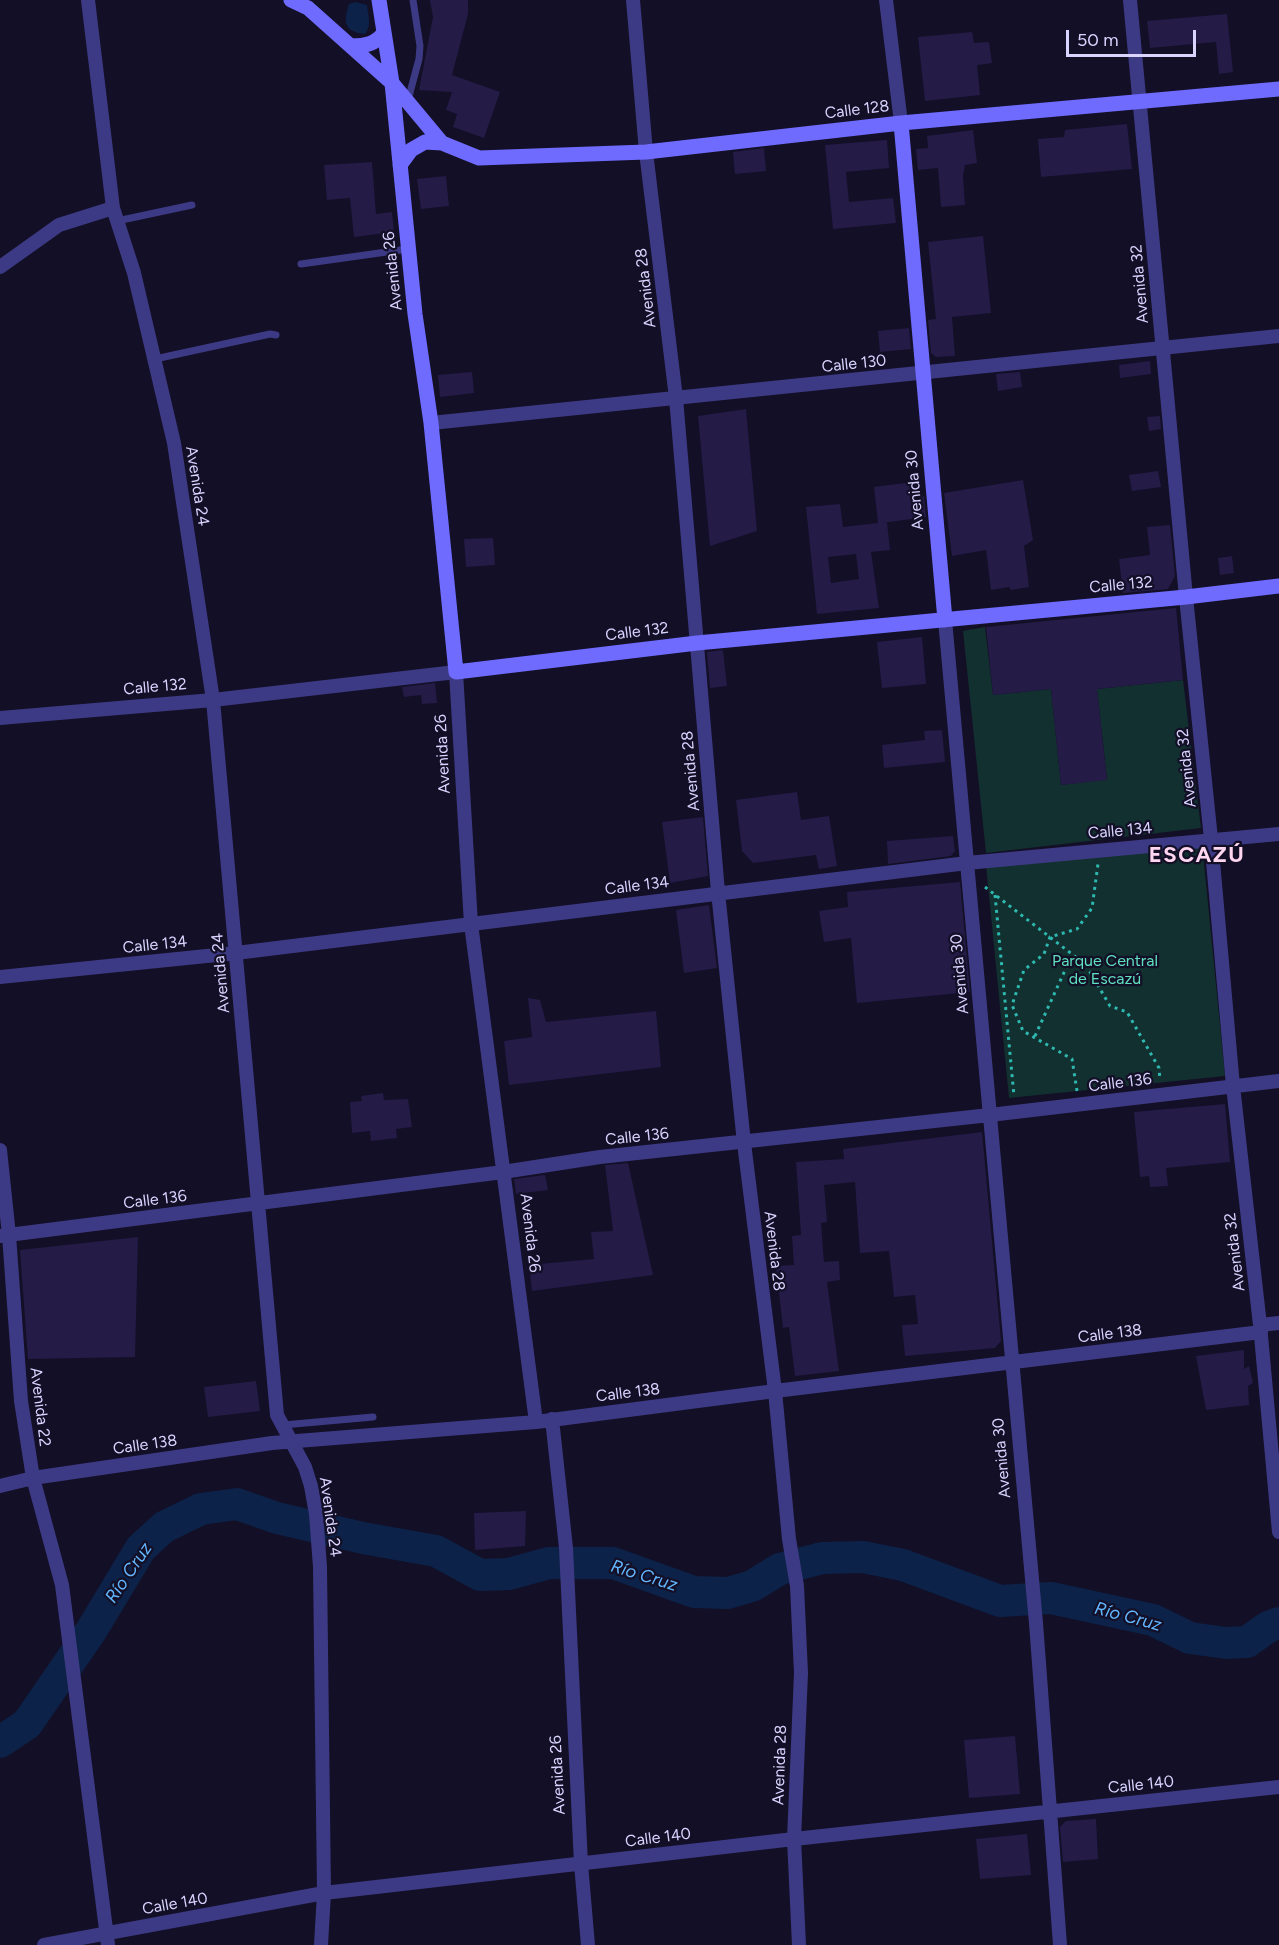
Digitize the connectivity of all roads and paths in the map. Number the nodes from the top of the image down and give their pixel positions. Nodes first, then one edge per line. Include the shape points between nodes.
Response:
1 (88, 0) edge
2 (291, 0) edge
3 (380, 0) edge
4 (412, 0) edge
5 (633, 0) edge
6 (886, 0) edge
7 (1130, 0) edge
8 (384, 33) junction
9 (351, 46) junction
10 (392, 83) junction
11 (1279, 89) edge
12 (1140, 102) junction
13 (407, 103) junction
14 (901, 123) junction
15 (442, 143) junction
16 (646, 152) junction
17 (400, 165) junction
18 (192, 205) dead end
19 (115, 214) junction
20 (408, 249) junction
21 (301, 264) dead end
22 (0, 267) edge
23 (276, 335) dead end
24 (1279, 336) edge
25 (1163, 348) junction
26 (155, 359) junction
27 (922, 374) junction
28 (676, 398) junction
29 (431, 423) junction
30 (1279, 586) edge
31 (1186, 597) junction
32 (945, 620) junction
33 (697, 643) junction
34 (456, 672) junction
35 (213, 700) junction
36 (0, 718) edge
37 (1279, 834) edge
38 (1211, 839) junction
39 (1096, 850) junction
40 (967, 863) junction
41 (970, 886) junction
42 (718, 892) junction
43 (995, 895) junction
44 (471, 924) junction
45 (1050, 937) junction
46 (236, 953) junction
47 (1072, 955) junction
48 (0, 977) edge
49 (1012, 1005) junction
50 (1006, 1007) junction
51 (1035, 1036) junction
52 (1279, 1081) edge
53 (1233, 1086) junction
54 (1161, 1094) junction
55 (1079, 1104) junction
56 (1015, 1111) junction
57 (990, 1115) junction
58 (744, 1143) junction
59 (0, 1150) edge
60 (503, 1172) junction
61 (259, 1203) junction
62 (5, 1236) edge
63 (1279, 1323) edge
64 (1260, 1328) junction
65 (1011, 1363) junction
66 (775, 1390) junction
67 (373, 1417) dead end
68 (552, 1419) junction
69 (536, 1422) junction
70 (281, 1425) junction
71 (292, 1443) junction
72 (33, 1478) junction
73 (0, 1486) edge
74 (1279, 1532) edge
75 (1279, 1787) edge
76 (1051, 1810) junction
77 (794, 1839) junction
78 (580, 1864) junction
79 (324, 1893) junction
80 (107, 1939) edge
81 (44, 1945) edge
82 (321, 1945) edge
83 (588, 1945) edge
84 (799, 1945) edge
85 (1060, 1945) edge

1 - 19 street, Avenida 24
2 - 9 main road via 308,8
3 - 8 main road, Avenida 26
4 - 13 lane via 420,46
5 - 16 street, Avenida 28
6 - 14 street, Avenida 30
7 - 12 street, Avenida 32
8 - 9 main road via 377,42
8 - 10 main road, Avenida 26
9 - 10 main road
10 - 13 main road
10 - 17 main road, Avenida 26
11 - 12 main road, Calle 128
12 - 14 main road, Calle 128
12 - 25 street, Avenida 32
13 - 15 main road
14 - 16 main road, Calle 128
14 - 27 main road, Avenida 30
15 - 16 main road, Calle 128 via 479,158
15 - 17 main road via 425,142 417,146
16 - 28 street, Avenida 28
17 - 20 main road, Avenida 26
18 - 19 lane
19 - 22 street via 58,225
19 - 26 street, Avenida 24
20 - 21 lane
20 - 29 main road, Avenida 26
23 - 26 lane
24 - 25 street, Calle 130
25 - 27 street, Calle 130
25 - 31 street, Avenida 32
26 - 35 street, Avenida 24 via 174,443
27 - 28 street, Calle 130
27 - 32 main road, Avenida 30
28 - 29 street, Calle 130
28 - 33 street, Avenida 28
29 - 34 main road, Avenida 26
30 - 31 main road, Calle 132
31 - 32 main road, Calle 132
31 - 38 street, Avenida 32
32 - 33 main road, Calle 132
32 - 40 street, Avenida 30
33 - 34 main road, Calle 132
33 - 42 street, Avenida 28
34 - 35 street, Calle 132
34 - 44 street, Avenida 26
35 - 36 street, Calle 132
35 - 46 street, Avenida 24
37 - 38 street, Calle 134
38 - 39 street, Calle 134
38 - 53 street, Avenida 32
39 - 40 street, Calle 134
39 - 45 path via 1098,870 1092,908 1077,928
40 - 41 street, Avenida 30
40 - 42 street, Calle 134
41 - 43 path via 980,883
41 - 57 street, Avenida 30
42 - 44 street, Calle 134
42 - 58 street, Avenida 28
43 - 45 path
43 - 50 path
44 - 46 street, Calle 134
44 - 60 street, Avenida 26
45 - 47 path
45 - 49 path via 1044,954 1024,970
46 - 48 street, Calle 134
46 - 61 street, Avenida 24
47 - 51 path
47 - 54 path via 1086,965 1110,1006 1127,1012 1159,1068
49 - 50 path
49 - 51 path via 1023,1031
50 - 56 path
51 - 55 path via 1072,1059
52 - 53 street, Calle 136
53 - 54 street, Calle 136
53 - 64 street, Avenida 32
54 - 55 street, Calle 136
55 - 56 street, Calle 136
56 - 57 street, Calle 136
57 - 58 street, Calle 136
57 - 65 street, Avenida 30
58 - 60 street, Calle 136 via 600,1157
58 - 66 street, Avenida 28
59 - 62 street, Avenida 22
60 - 61 street, Calle 136
60 - 69 street, Avenida 26
61 - 62 street, Calle 136
61 - 70 street, Avenida 24
62 - 72 street, Avenida 22 via 21,1401
63 - 64 street, Calle 138
64 - 65 street, Calle 138
64 - 74 street, Avenida 32
65 - 66 street, Calle 138
65 - 76 street, Avenida 30
66 - 68 street, Calle 138
66 - 77 street, Avenida 28 via 797,1586 801,1673
67 - 70 lane
68 - 69 street, Calle 138
68 - 78 street, Avenida 26 via 566,1548
69 - 71 street, Calle 138
70 - 71 street, Avenida 24
71 - 72 street, Calle 138
71 - 79 street, Avenida 24 via 305,1467 316,1514 320,1567
72 - 73 street, Calle 138
72 - 80 street, Avenida 22 via 62,1585
75 - 76 street, Calle 140
76 - 77 street, Calle 140
76 - 85 street, Avenida 30
77 - 78 street, Calle 140
77 - 84 street, Avenida 28
78 - 79 street, Calle 140
78 - 83 street, Avenida 26
79 - 80 street, Calle 140
79 - 82 street, Avenida 24
80 - 81 street, Calle 140

